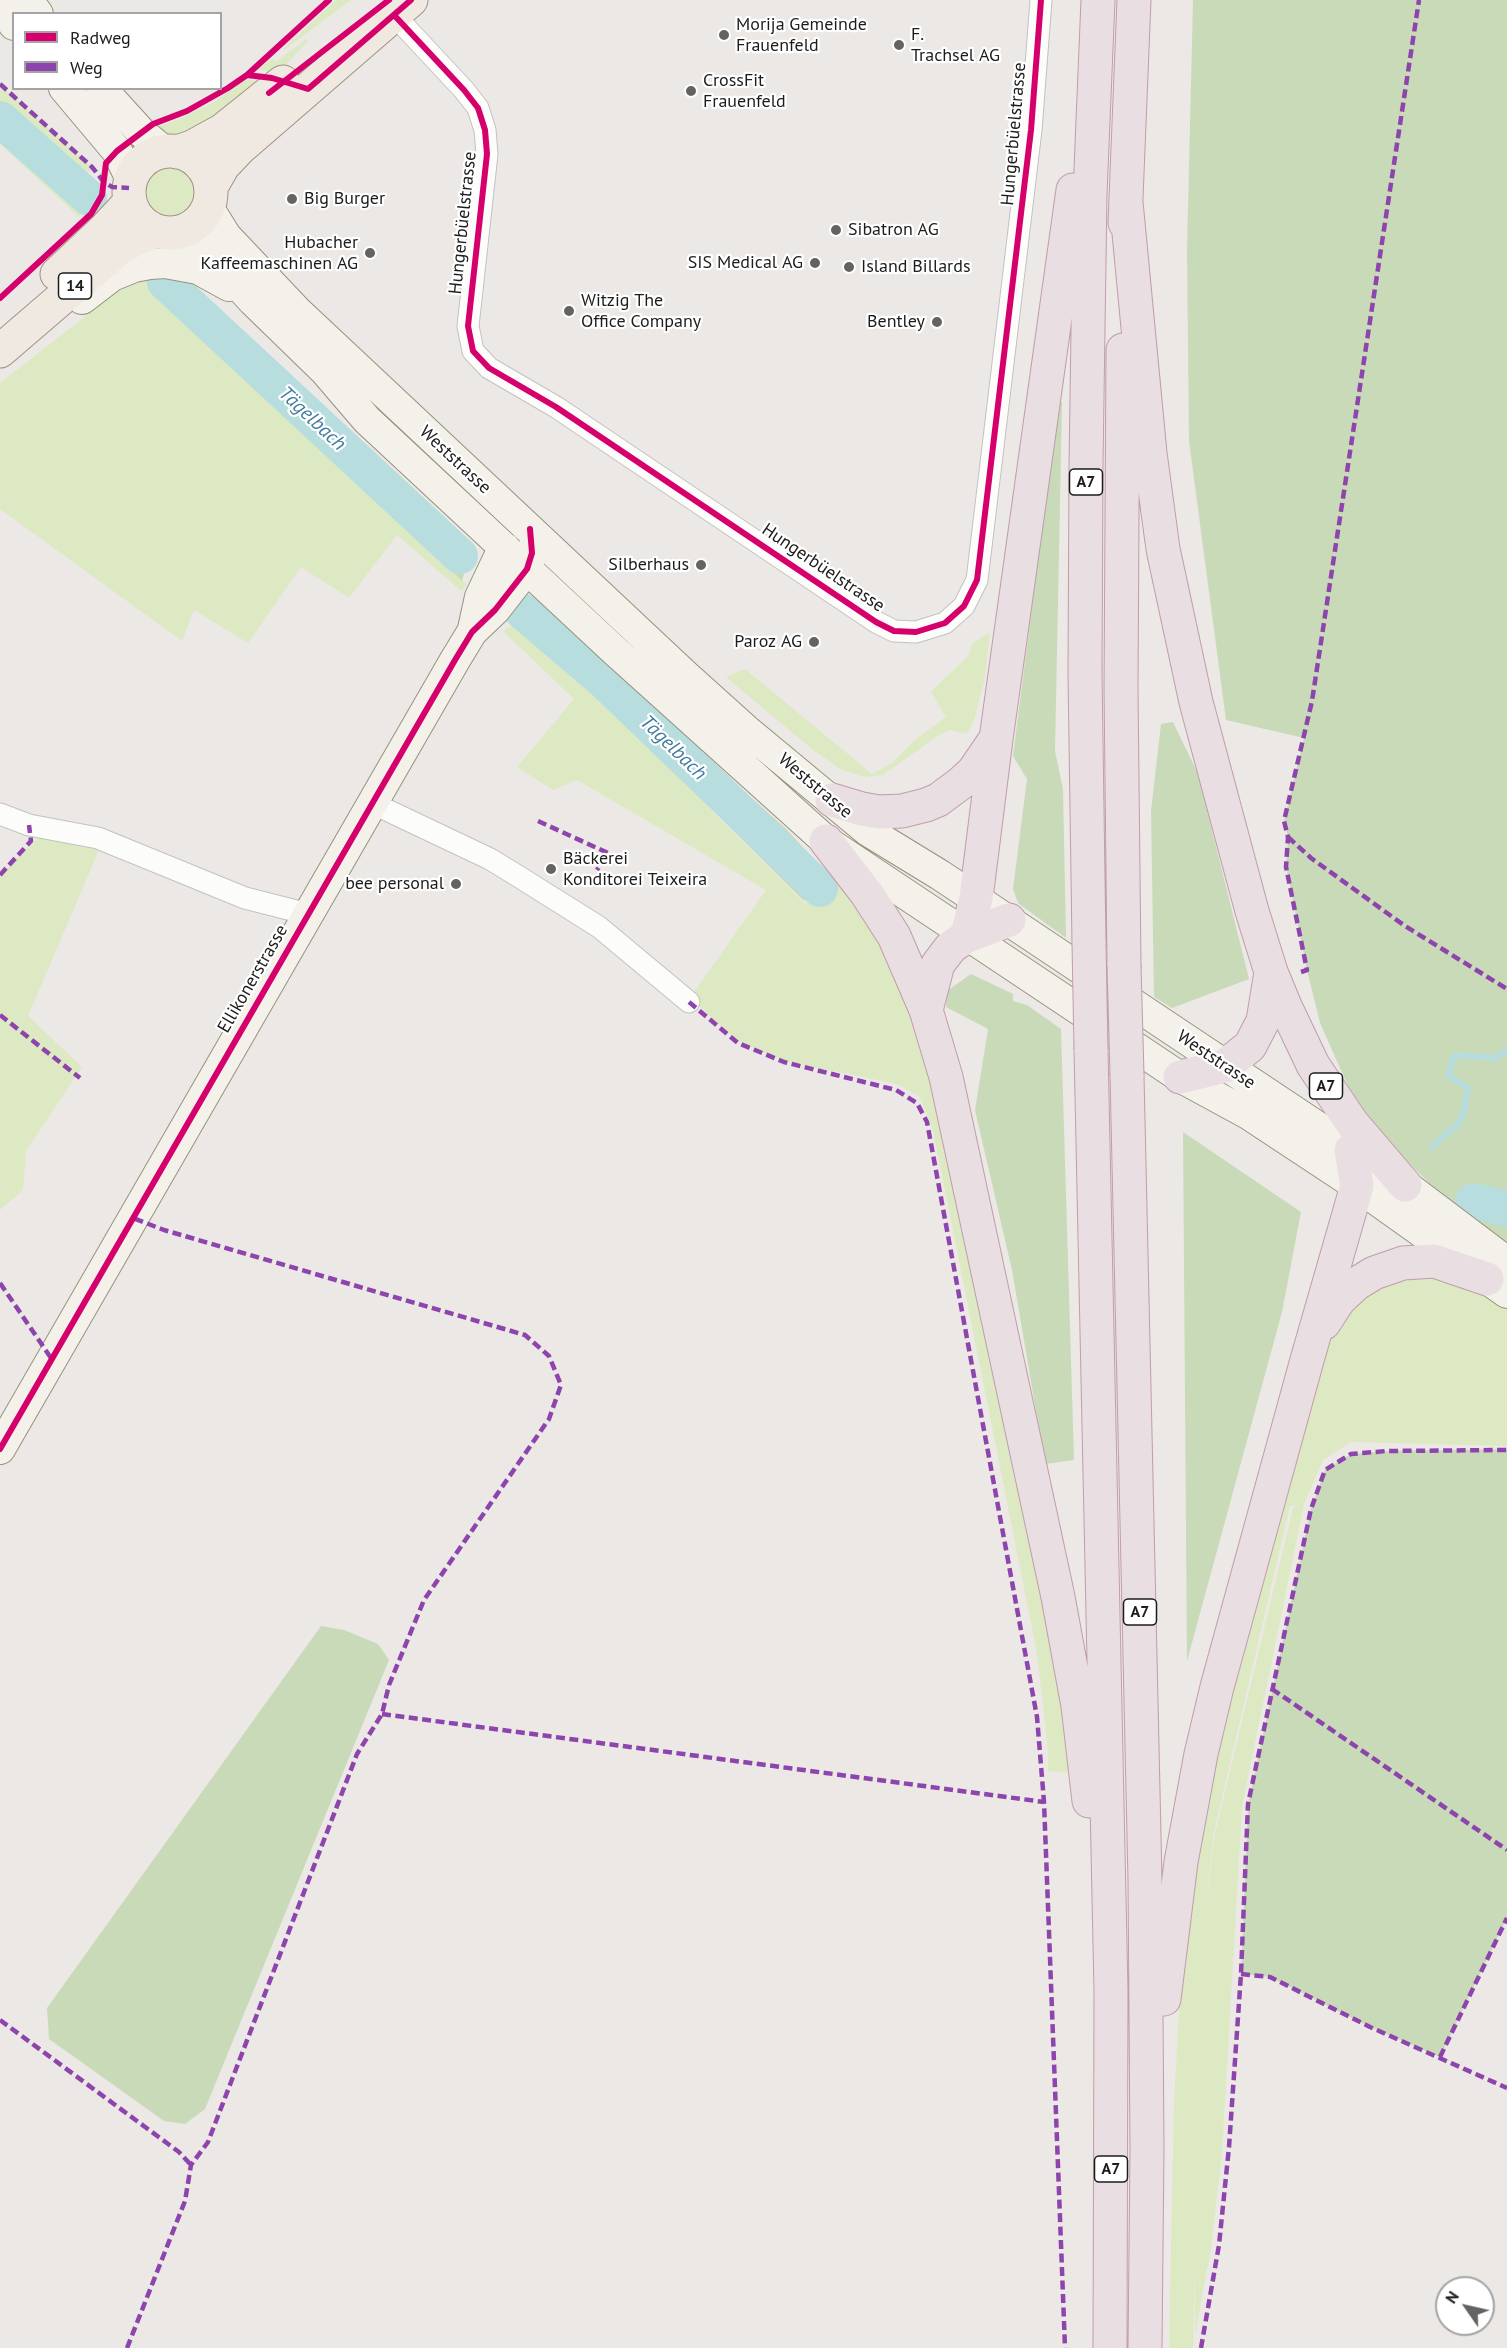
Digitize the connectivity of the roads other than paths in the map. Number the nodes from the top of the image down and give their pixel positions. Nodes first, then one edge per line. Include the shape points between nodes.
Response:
1 (28, 0) edge
2 (1041, 0) edge
3 (1134, 0) edge
4 (398, 5) edge
5 (0, 6) edge
6 (1097, 10) edge
7 (37, 12) edge
8 (12, 22) edge
9 (66, 90) edge
10 (103, 90) edge
11 (171, 152) junction
12 (131, 190) junction
13 (209, 197) junction
14 (1126, 202) junction
15 (164, 232) junction
16 (254, 301) junction
17 (0, 326) edge
18 (0, 351) edge
19 (0, 369) edge
20 (530, 529) junction
21 (502, 553) junction
22 (524, 573) junction
23 (488, 604) junction
24 (996, 739) junction
25 (832, 800) junction
26 (378, 805) junction
27 (0, 814) edge
28 (825, 841) junction
29 (976, 898) junction
30 (308, 914) junction
31 (1009, 920) junction
32 (967, 936) junction
33 (1271, 972) junction
34 (689, 1002) dead end
35 (926, 1010) junction
36 (1225, 1066) junction
37 (1180, 1077) junction
38 (1351, 1150) junction
39 (1405, 1185) junction
40 (1357, 1186) junction
41 (1500, 1278) edge
42 (1307, 1360) junction
43 (0, 1449) edge
44 (1111, 1991) junction
45 (1147, 2148) junction
46 (1110, 2348) edge
47 (1145, 2348) edge

1 - 7 main road
2 - 4 street, Hungerbüelstrasse via 1030,136 977,580 964,606 945,623 916,632 894,631 876,622 556,407 489,368 473,351 468,326 486,165 486,130 478,108
3 - 14 highway, A7
4 - 11 main road via 223,130 195,146
4 - 13 main road via 240,148 224,166
5 - 8 main road
6 - 24 highway, A7
6 - 44 highway, A7, bridge via 1090,194 1085,684
9 - 12 main road via 117,151
10 - 11 main road via 141,132
11 - 12 main road via 144,160 136,169
11 - 13 main road via 199,163 207,174
12 - 15 main road via 136,214 145,225
12 - 17 main road, 14 via 105,229
13 - 15 main road via 202,217 193,226
13 - 20 main road, Weststrasse via 226,236 260,275
14 - 33 highway, A7 via 1154,481 1171,593 1196,702
14 - 45 highway, A7, bridge via 1121,468 1124,965 1141,1621
15 - 16 main road, Weststrasse via 208,252
15 - 18 main road, 14 via 139,237 121,247
16 - 19 main road, Weststrasse via 198,269 165,263 134,267 112,276 88,294
16 - 21 main road, Weststrasse
20 - 22 main road via 532,553
20 - 25 main road, Weststrasse via 703,691
21 - 22 main road, Weststrasse
21 - 23 main road, Ellikonerstrasse
22 - 23 main road, Ellikonerstrasse
22 - 28 main road, Weststrasse
23 - 26 main road, Ellikonerstrasse
24 - 25 highway, A7 via 962,783 926,805 879,812
24 - 29 highway, A7
25 - 29 main road, Weststrasse via 868,831
26 - 30 main road, Ellikonerstrasse
26 - 34 street via 490,859 530,883 599,927
27 - 30 street, Ellikonerstrasse via 28,825 98,837 245,898
28 - 32 main road, Weststrasse
28 - 35 highway, A7 via 880,912
29 - 31 main road, Weststrasse
29 - 32 highway, A7
30 - 43 main road, Ellikonerstrasse
31 - 32 highway
31 - 36 main road, Weststrasse
32 - 35 highway via 951,946 938,964
32 - 37 main road, Weststrasse
33 - 36 highway, A7 via 1259,1032 1244,1052
33 - 39 highway, A7 via 1319,1074 1352,1123
35 - 44 highway, A7 via 970,1181 1071,1666
36 - 37 highway, A7
36 - 38 main road, Weststrasse
37 - 40 main road, Weststrasse via 1248,1114
38 - 39 main road, Weststrasse
38 - 40 highway, A7
39 - 41 main road, Weststrasse
40 - 41 main road, Weststrasse
40 - 42 highway, A7
41 - 42 highway, A7 via 1434,1261 1403,1263 1374,1273 1340,1300
42 - 45 highway, A7 via 1192,1795 1175,1900
44 - 46 highway, A7
45 - 47 highway, A7

